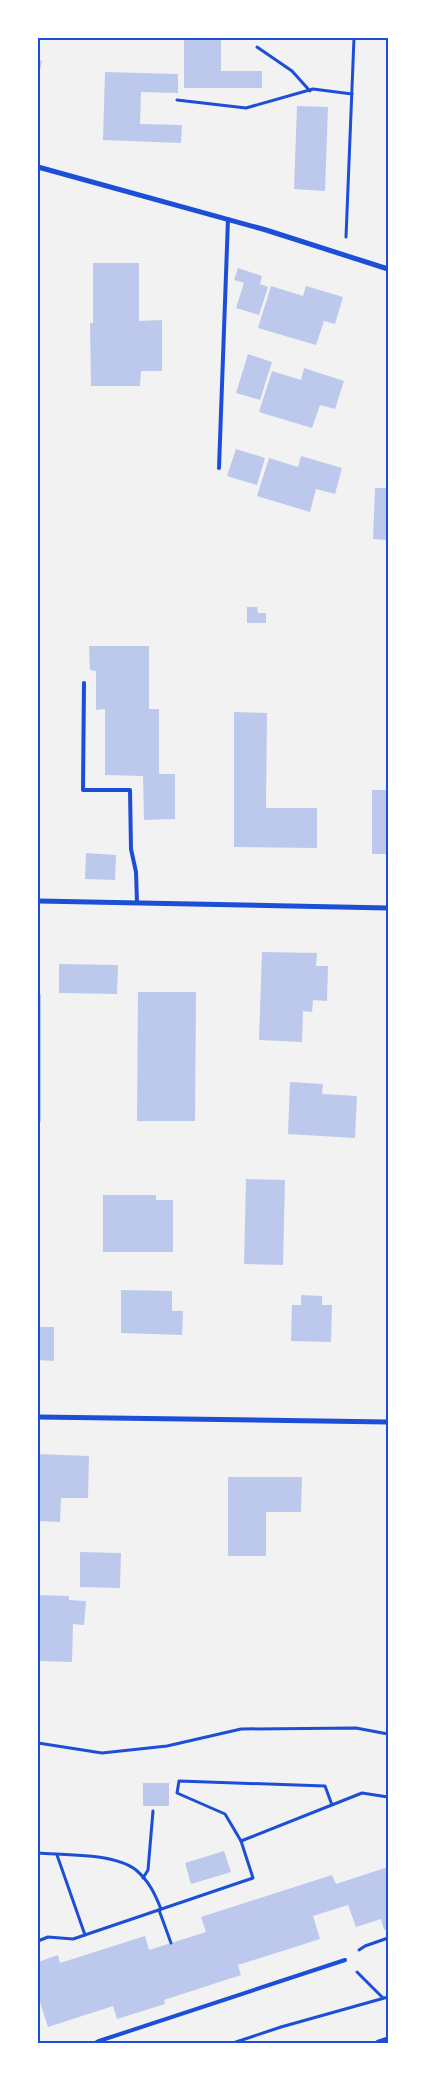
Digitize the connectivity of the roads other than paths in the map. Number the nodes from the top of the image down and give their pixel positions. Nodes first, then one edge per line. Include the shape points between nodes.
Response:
1 (38, 167) edge
2 (228, 219) junction
3 (388, 269) edge
4 (219, 468) dead end
5 (84, 683) dead end
6 (38, 902) edge
7 (138, 903) junction
8 (388, 908) edge
9 (38, 1418) edge
10 (388, 1422) edge
11 (345, 1960) road end
12 (388, 2041) edge
13 (99, 2042) edge
14 (93, 2044) edge
15 (379, 2044) edge

1 - 2 street
2 - 3 street
2 - 4 lane
5 - 7 lane via 83,790 130,790 130,849 136,872
6 - 7 street
7 - 8 street
9 - 10 street
11 - 13 lane
12 - 15 street
13 - 14 lane

